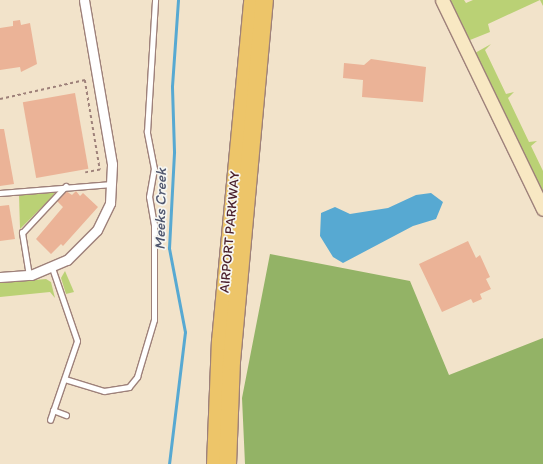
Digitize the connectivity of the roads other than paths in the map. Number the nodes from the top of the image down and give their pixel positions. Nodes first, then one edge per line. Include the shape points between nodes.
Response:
1 (84, 0) edge
2 (155, 0) edge
3 (250, 0) edge
4 (264, 0) edge
5 (442, 0) edge
6 (114, 184) junction
7 (66, 186) junction
8 (0, 193) edge
9 (543, 209) edge
10 (52, 268) junction
11 (29, 276) junction
12 (0, 277) edge
13 (65, 379) junction
14 (53, 410) junction
15 (66, 415) dead end
16 (50, 420) dead end
17 (216, 464) edge
18 (228, 464) edge

1 - 6 street
2 - 13 lane via 147,132 154,169 149,197 154,225 154,320 137,377 130,387 108,392
3 - 17 highway, AIRPORT PARKWAY via 220,341
4 - 18 highway, AIRPORT PARKWAY via 231,361
5 - 9 street
6 - 7 lane
6 - 10 street via 106,213 97,230 74,254
7 - 8 lane
7 - 11 lane via 22,233
10 - 11 street
10 - 13 lane via 77,341
11 - 12 street
13 - 14 lane
14 - 15 lane
14 - 16 lane

